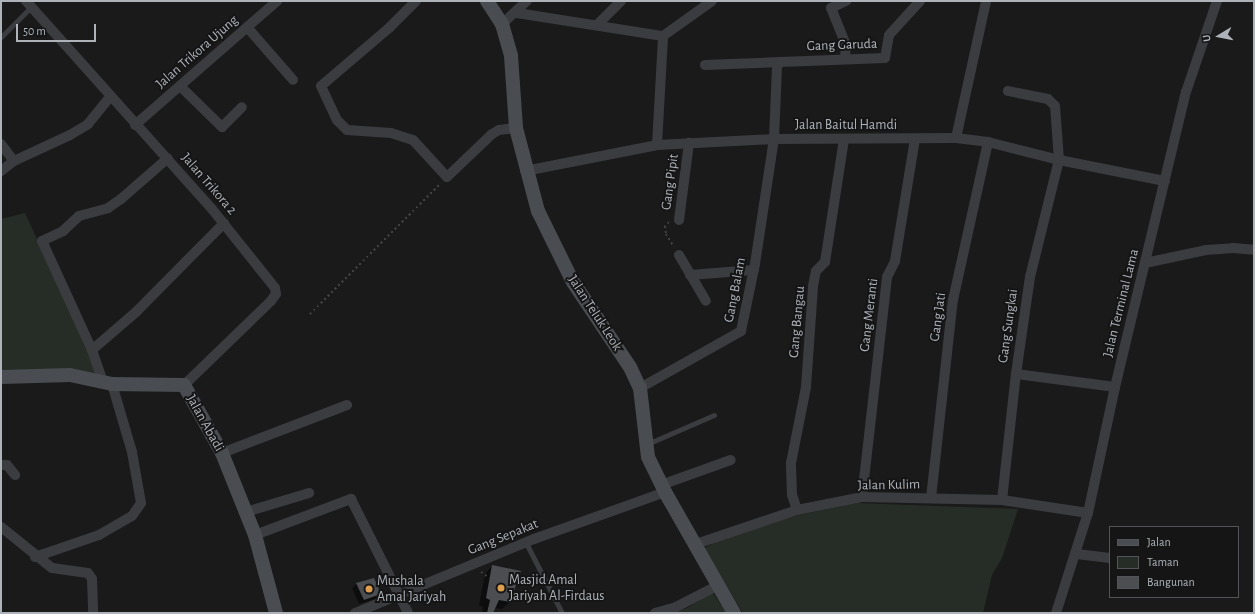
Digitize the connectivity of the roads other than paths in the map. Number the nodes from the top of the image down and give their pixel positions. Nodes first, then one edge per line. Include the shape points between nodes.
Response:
1 (277, 1) edge
2 (416, 1) edge
3 (487, 1) edge
4 (527, 1) edge
5 (621, 1) edge
6 (712, 1) edge
7 (846, 1) edge
8 (920, 1) edge
9 (986, 1) edge
10 (1217, 1) edge
11 (28, 4) edge
12 (517, 13) junction
13 (502, 24) junction
14 (597, 24) junction
15 (247, 27) junction
16 (1, 36) edge
17 (663, 36) junction
18 (845, 58) junction
19 (780, 62) junction
20 (705, 65) dead end
21 (293, 80) dead end
22 (180, 86) junction
23 (1008, 91) dead end
24 (110, 97) junction
25 (242, 107) dead end
26 (135, 125) junction
27 (516, 128) junction
28 (956, 138) junction
29 (774, 139) junction
30 (844, 139) junction
31 (915, 139) junction
32 (689, 142) junction
33 (988, 142) junction
34 (1, 144) edge
35 (657, 145) junction
36 (168, 158) junction
37 (1058, 160) junction
38 (14, 161) junction
39 (1, 171) edge
40 (525, 171) junction
41 (1165, 181) junction
42 (679, 220) road end
43 (224, 223) junction
44 (1254, 250) edge
45 (679, 255) road end
46 (1145, 263) junction
47 (754, 270) junction
48 (690, 275) junction
49 (706, 301) dead end
50 (92, 350) junction
51 (1016, 374) junction
52 (1, 377) edge
53 (107, 383) junction
54 (184, 385) junction
55 (1115, 387) junction
56 (640, 388) junction
57 (347, 405) dead end
58 (714, 415) dead end
59 (645, 445) junction
60 (222, 453) junction
61 (731, 460) dead end
62 (1, 465) edge
63 (15, 475) dead end
64 (663, 488) junction
65 (309, 493) dead end
66 (862, 497) junction
67 (931, 498) junction
68 (1002, 500) junction
69 (797, 510) junction
70 (246, 512) junction
71 (1088, 513) junction
72 (1, 527) edge
73 (255, 535) junction
74 (526, 542) junction
75 (696, 544) junction
76 (1077, 554) junction
77 (35, 557) junction
78 (1109, 558) edge
79 (717, 586) junction
80 (397, 596) junction
81 (93, 613) edge
82 (276, 613) edge
83 (355, 613) edge
84 (408, 613) edge
85 (562, 613) edge
86 (655, 613) edge
87 (734, 613) edge
88 (1056, 613) edge

1 - 15 street, Jalan Trikora Ujung
2 - 27 street via 389,28 321,86 337,120 347,130 391,134 413,140 447,177 492,134 499,130
3 - 13 street, Jalan Teluk Leok
4 - 12 street
5 - 14 street
6 - 17 street
7 - 18 street via 831,8 846,45
8 - 18 street, Gang Garuda via 889,35 885,58
9 - 28 street
10 - 41 street, Jalan Terminal Lama via 1186,92
11 - 16 lane
11 - 24 street, Jalan Trikora 2
12 - 13 street
12 - 14 street
13 - 27 street, Jalan Teluk Leok via 511,56
14 - 17 street
15 - 21 street
15 - 22 street, Jalan Trikora Ujung
17 - 35 street
18 - 19 street, Gang Garuda
19 - 20 street, Gang Garuda
19 - 29 street via 777,67
22 - 25 street via 222,127
22 - 26 street, Jalan Trikora Ujung
23 - 37 street, Gang Sungkai via 1048,99 1055,106
24 - 26 street, Jalan Trikora 2
24 - 38 street via 88,124
26 - 36 street, Jalan Trikora 2
27 - 40 street, Jalan Teluk Leok
28 - 31 street, Jalan Baitul Hamdi
28 - 33 street, Jalan Baitul Hamdi
29 - 30 street, Jalan Baitul Hamdi
29 - 32 street, Jalan Baitul Hamdi
29 - 47 street, Gang Balam
30 - 31 street, Jalan Baitul Hamdi
30 - 69 street, Gang Bangau via 825,262 816,271 813,286 806,387 791,463 792,495
31 - 66 street, Gang Meranti via 895,261 887,277
32 - 35 street, Jalan Baitul Hamdi
32 - 42 street, Gang Pipit
33 - 37 street, Jalan Baitul Hamdi
33 - 67 street, Gang Jati via 953,300
34 - 38 street
35 - 40 street, Jalan Baitul Hamdi
36 - 43 street, Jalan Trikora 2
36 - 50 street via 122,199 108,208 79,216 63,231 42,241
37 - 41 street, Jalan Baitul Hamdi
37 - 51 street, Gang Sungkai via 1030,276
38 - 39 street
40 - 56 street, Jalan Teluk Leok via 538,211 562,261 622,354
41 - 46 street, Jalan Terminal Lama
43 - 50 street via 136,312
43 - 54 street, Jalan Trikora 2 via 275,288 276,294
44 - 46 street via 1206,250
45 - 48 street
46 - 55 street, Jalan Terminal Lama
47 - 48 street
47 - 56 street, Gang Balam via 740,333
48 - 49 street
50 - 53 street
51 - 55 street
51 - 68 street, Gang Sungkai
52 - 53 street, Jalan Abadi via 70,375
53 - 54 street, Jalan Abadi
53 - 77 street via 132,452 141,503 132,516 99,535
54 - 60 street, Jalan Abadi
55 - 71 street, Jalan Terminal Lama
56 - 59 street, Jalan Teluk Leok
57 - 60 street
58 - 59 lane
59 - 64 street, Jalan Teluk Leok
60 - 70 street, Jalan Abadi
61 - 64 street, Gang Sepakat
62 - 63 street via 7,465
64 - 74 street, Gang Sepakat
64 - 75 street, Jalan Teluk Leok
65 - 70 street
66 - 67 street, Jalan Kulim
66 - 69 street, Jalan Kulim
67 - 68 street, Jalan Kulim
68 - 71 street, Jalan Kulim
69 - 75 street, Jalan Kulim
70 - 73 street, Jalan Abadi
71 - 76 street, Jalan Terminal Lama
72 - 77 street
73 - 80 street via 351,499
73 - 82 street, Jalan Abadi
74 - 80 street, Gang Sepakat
74 - 85 lane
75 - 79 street, Jalan Teluk Leok
76 - 78 street
76 - 88 street, Jalan Terminal Lama
77 - 81 street via 52,568 88,573 92,579
79 - 86 street
79 - 87 street, Jalan Teluk Leok
80 - 83 street, Gang Sepakat
80 - 84 street

